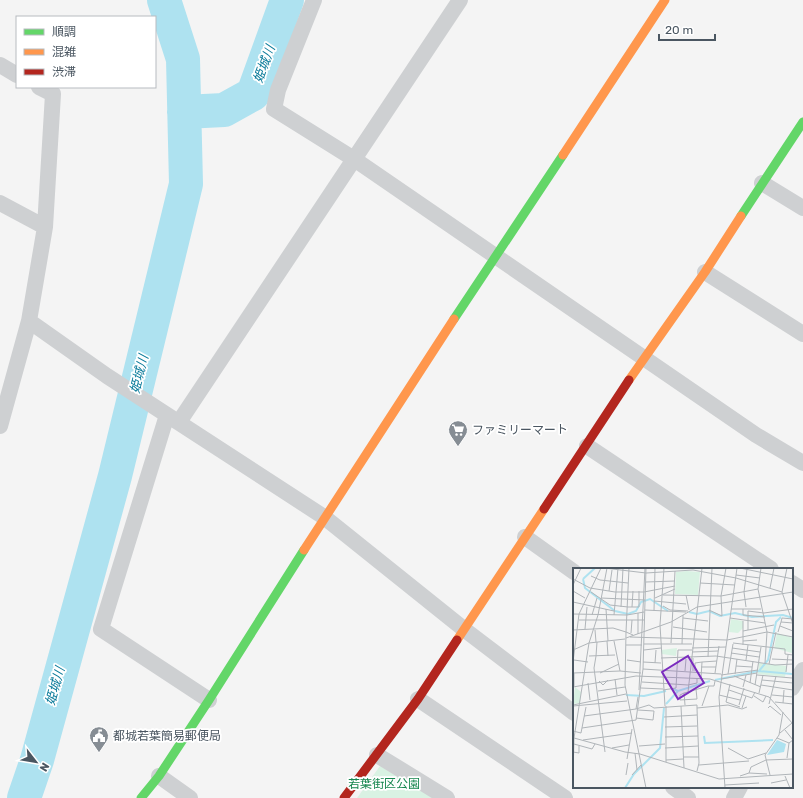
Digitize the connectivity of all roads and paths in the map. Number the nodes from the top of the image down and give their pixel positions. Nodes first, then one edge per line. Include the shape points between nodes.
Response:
1 (314, 0) edge
2 (460, 0) edge
3 (665, 0) edge
4 (0, 65) edge
5 (16, 74) edge
6 (41, 88) edge
7 (803, 122) edge
8 (354, 159) junction
9 (762, 183) junction
10 (0, 203) edge
11 (803, 208) edge
12 (45, 227) junction
13 (496, 256) junction
14 (705, 272) junction
15 (29, 321) junction
16 (803, 334) edge
17 (644, 358) junction
18 (6, 381) edge
19 (173, 418) junction
20 (0, 426) edge
21 (587, 446) junction
22 (803, 463) edge
23 (324, 517) junction
24 (525, 537) junction
25 (770, 568) edge
26 (573, 571) edge
27 (793, 584) edge
28 (803, 590) edge
29 (465, 630) junction
30 (803, 670) edge
31 (793, 686) edge
32 (418, 699) junction
33 (209, 700) junction
34 (573, 712) edge
35 (377, 755) junction
36 (159, 776) junction
37 (674, 788) edge
38 (739, 788) edge
39 (141, 798) edge
40 (190, 798) edge
41 (344, 798) edge
42 (447, 798) edge
43 (565, 798) edge
44 (688, 798) edge
45 (734, 798) edge

1 - 8 street via 278,90 274,109
2 - 8 street
3 - 13 street
4 - 5 street
6 - 12 street via 53,94
7 - 9 street
8 - 13 street
8 - 19 street
9 - 11 street
9 - 14 street
10 - 12 street
12 - 15 street
13 - 17 street
13 - 23 street
14 - 16 street
14 - 17 street
15 - 18 street
15 - 19 street via 107,376
17 - 21 street
17 - 22 street via 756,435
18 - 20 street
19 - 23 street
19 - 33 street via 100,629
21 - 24 street
21 - 25 street
23 - 29 street
23 - 33 street
24 - 26 street
24 - 29 street
27 - 28 street
29 - 32 street
29 - 34 street
30 - 31 street
32 - 35 street
32 - 43 street
33 - 36 street
35 - 41 street
35 - 42 street
36 - 39 street
36 - 40 street
37 - 44 street
38 - 45 street

